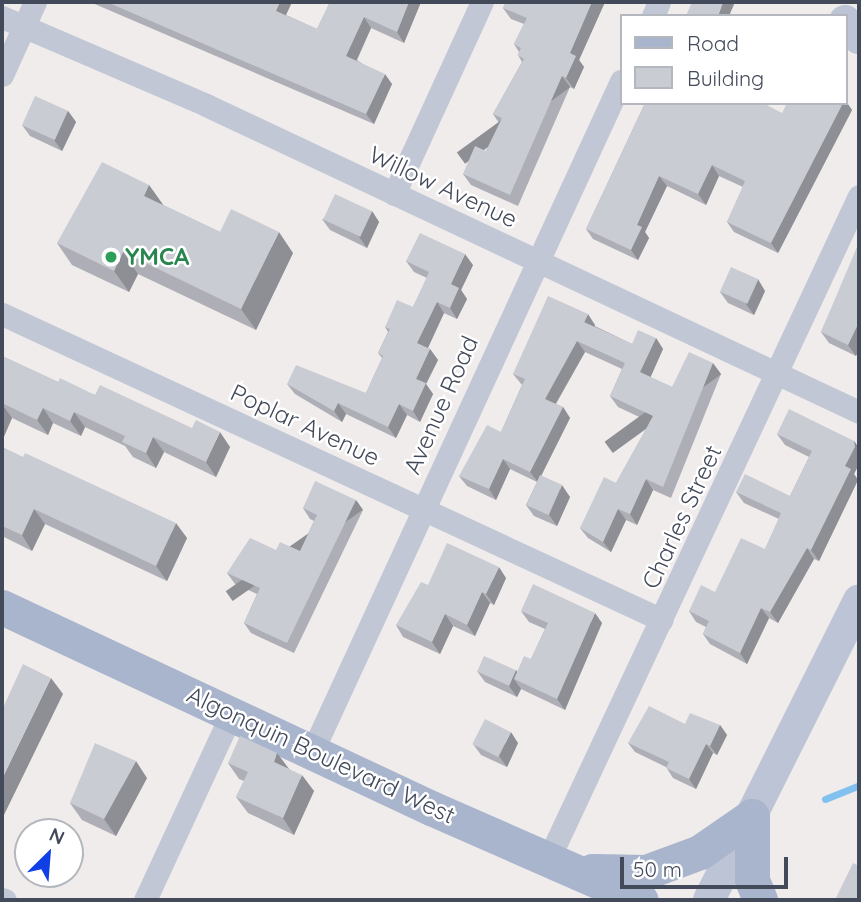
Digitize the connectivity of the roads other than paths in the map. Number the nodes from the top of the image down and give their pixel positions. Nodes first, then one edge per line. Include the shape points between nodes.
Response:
1 (35, 2) edge
2 (482, 2) edge
3 (12, 22) edge
4 (847, 23) edge
5 (859, 38) edge
6 (2, 75) edge
7 (620, 83) edge
8 (394, 194) junction
9 (859, 195) edge
10 (536, 258) junction
11 (2, 314) edge
12 (778, 372) junction
13 (859, 412) edge
14 (423, 508) junction
15 (859, 601) edge
16 (2, 607) edge
17 (662, 620) junction
18 (232, 713) junction
19 (312, 752) junction
20 (752, 816) junction
21 (562, 864) junction
22 (145, 900) edge
23 (641, 900) edge
24 (709, 900) edge
25 (760, 900) edge

1 - 3 street
2 - 8 street
3 - 6 street
3 - 8 street, Willow Avenue via 206,105
4 - 5 main road
7 - 10 street, Avenue Road
8 - 10 street, Willow Avenue
9 - 12 street, Charles Street
10 - 12 street, Willow Avenue
10 - 14 street, Avenue Road
11 - 14 street, Poplar Avenue
12 - 13 street, Willow Avenue
12 - 17 street, Charles Street
14 - 17 street, Poplar Avenue
14 - 19 street, Avenue Road
15 - 20 main road
16 - 18 main road, Algonquin Boulevard West
17 - 21 street, Charles Street
18 - 19 main road, Algonquin Boulevard West
18 - 22 street
19 - 21 main road, Algonquin Boulevard West
20 - 21 main road via 700,852 646,872
20 - 24 main road
20 - 25 main road via 752,880
21 - 23 main road, Algonquin Boulevard West

